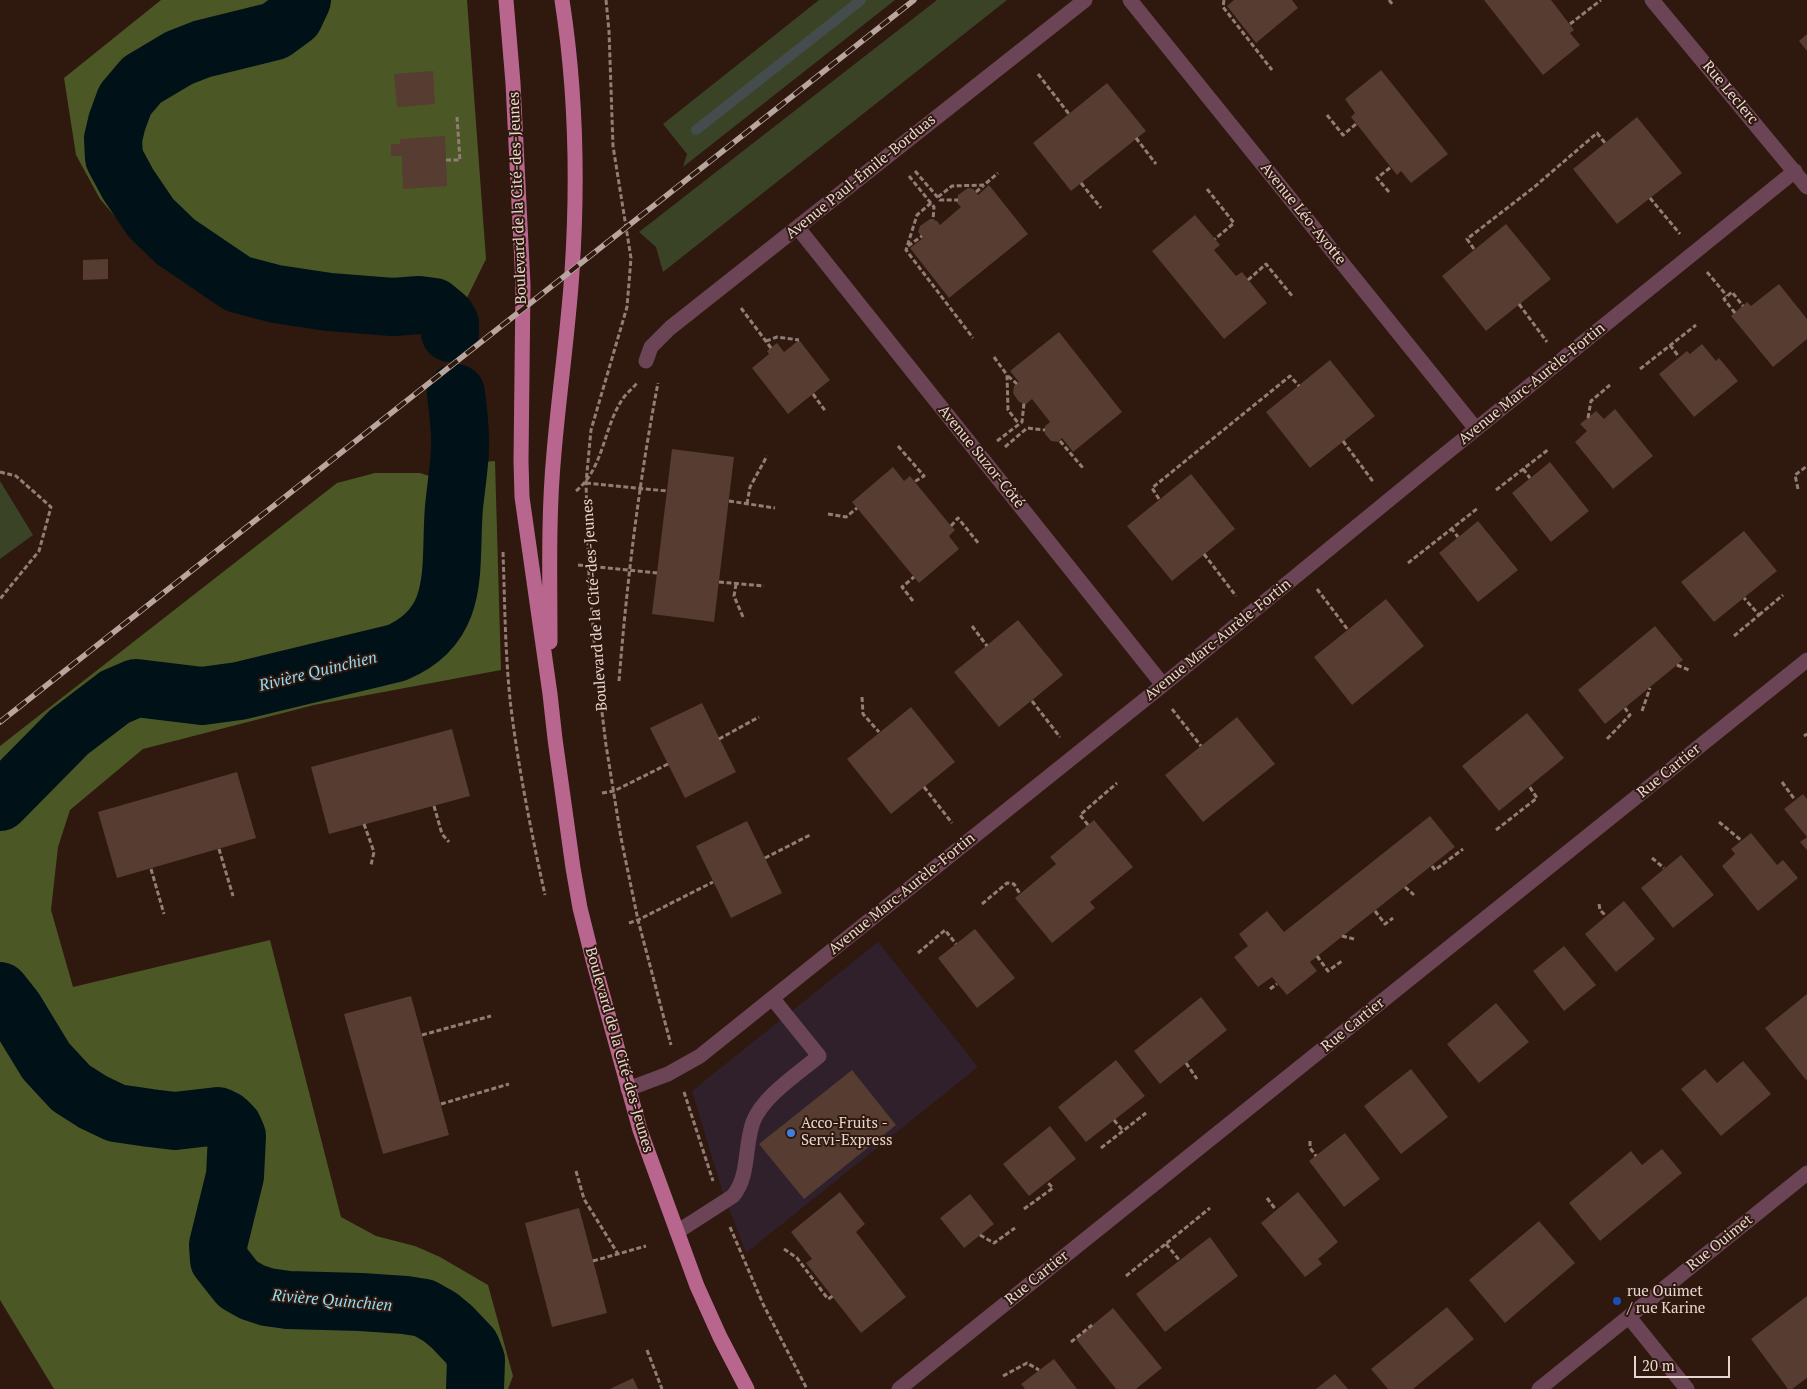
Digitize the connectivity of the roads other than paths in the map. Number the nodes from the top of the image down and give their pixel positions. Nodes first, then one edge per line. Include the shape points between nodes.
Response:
1 (506, 0) edge
2 (562, 0) edge
3 (1085, 0) edge
4 (1130, 0) edge
5 (1652, 0) edge
6 (1795, 171) junction
7 (1807, 187) edge
8 (798, 228) junction
9 (646, 361) dead end
10 (1476, 429) junction
11 (1807, 660) edge
12 (1164, 685) junction
13 (550, 694) junction
14 (773, 999) junction
15 (628, 1089) junction
16 (1807, 1173) edge
17 (677, 1232) junction
18 (1629, 1317) junction
19 (747, 1389) edge
20 (899, 1389) edge
21 (1539, 1389) edge
22 (1687, 1389) edge

1 - 13 main road, Boulevard de la Cité-des-Jeunes via 522,275 522,497
2 - 13 main road, Boulevard de la Cité-des-Jeunes via 573,106 575,199 570,306 551,509
3 - 8 street, Avenue Paul-Émile-Borduas
4 - 10 street, Avenue Léo-Ayotte
5 - 6 street, Rue Leclerc
6 - 7 street, Rue Leclerc
6 - 10 street, Avenue Marc-Aurèle-Fortin
8 - 9 street, Avenue Paul-Émile-Borduas via 660,337
8 - 12 street, Avenue Suzor-Côté
10 - 12 street, Avenue Marc-Aurèle-Fortin
11 - 20 street, Rue Cartier
12 - 14 street, Avenue Marc-Aurèle-Fortin
13 - 15 main road, Boulevard de la Cité-des-Jeunes via 580,908
14 - 15 street, Avenue Marc-Aurèle-Fortin via 700,1056 668,1074
14 - 17 street via 819,1056 768,1099 760,1110 749,1139 744,1175 738,1190
15 - 17 main road, Boulevard de la Cité-des-Jeunes
16 - 18 street, Rue Ouimet
17 - 19 main road, Boulevard de la Cité-des-Jeunes via 720,1338
18 - 21 street, Rue Ouimet
18 - 22 street

